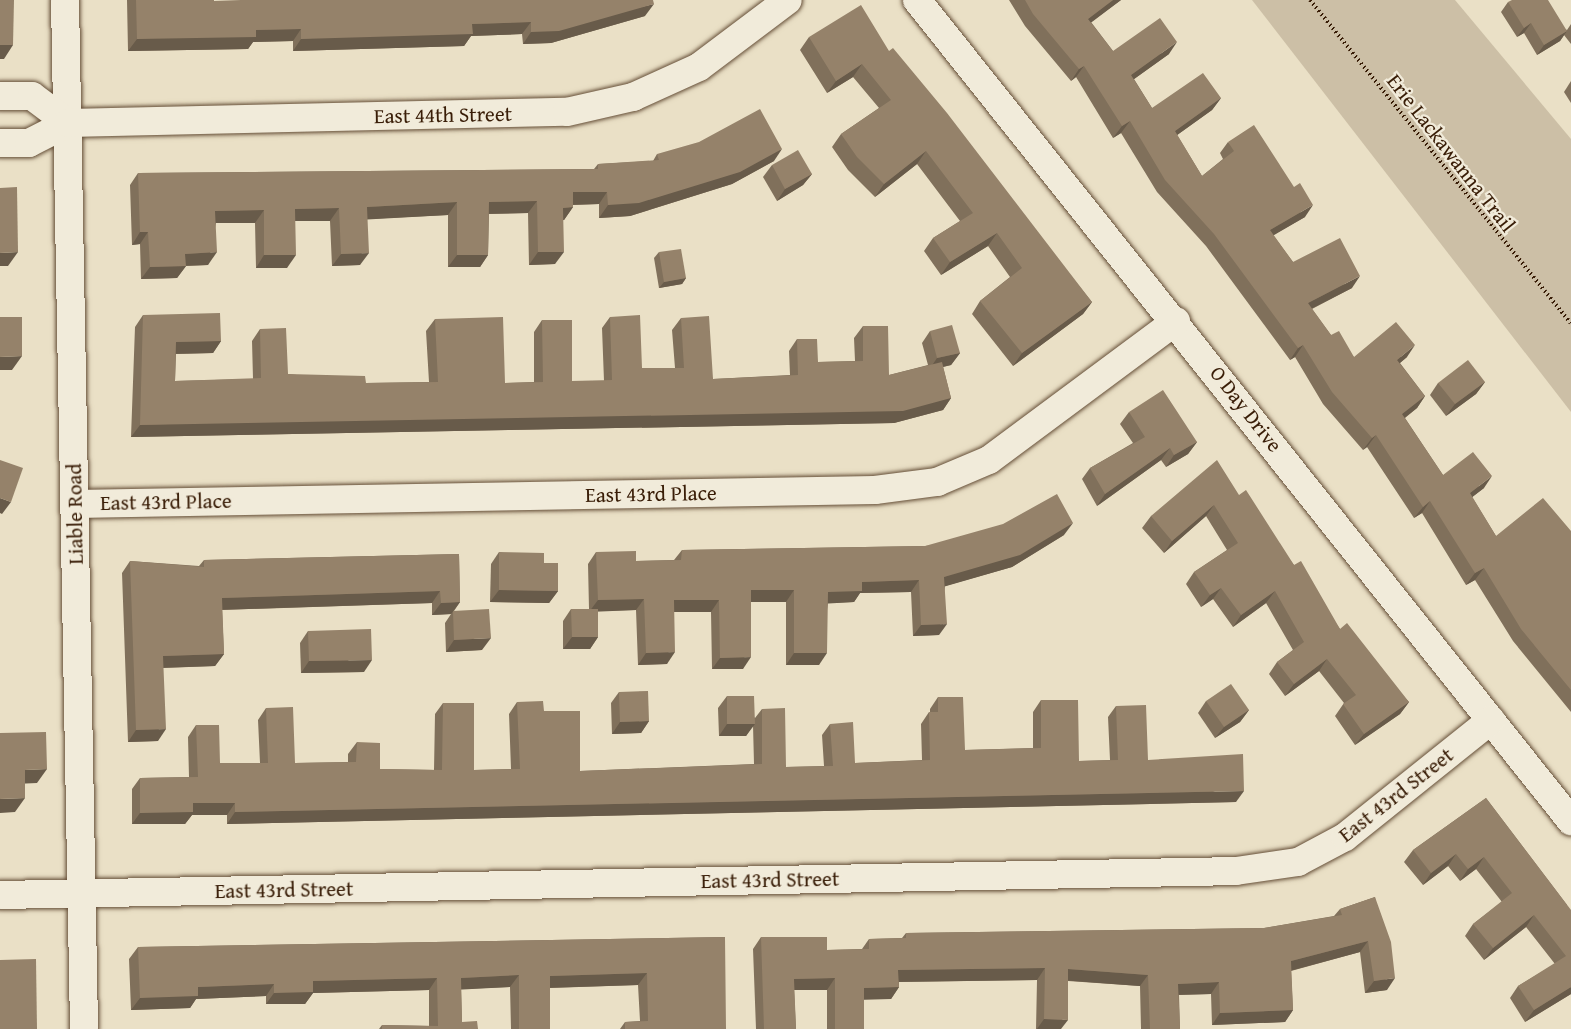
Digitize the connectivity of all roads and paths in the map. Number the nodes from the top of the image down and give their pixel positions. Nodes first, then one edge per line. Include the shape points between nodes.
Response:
1 (65, 0) edge
2 (788, 0) edge
3 (917, 0) edge
4 (1310, 0) edge
5 (0, 96) edge
6 (68, 123) junction
7 (0, 143) edge
8 (1176, 321) junction
9 (1571, 323) edge
10 (75, 504) junction
11 (1491, 720) junction
12 (1571, 820) edge
13 (81, 894) junction
14 (0, 895) edge
15 (84, 1029) edge

1 - 6 street, Liable Road
2 - 6 street, East 44th Street via 699,67 633,97 567,112
3 - 8 street, O Day Drive
4 - 9 path, Erie Lackawanna Trail
5 - 6 street via 32,96
6 - 7 street, East 44th Street via 29,143
6 - 10 street, Liable Road
8 - 10 street, East 43rd Place via 989,460 937,482 875,490
8 - 11 street, O Day Drive
10 - 13 street, Liable Road
11 - 12 street, O Day Drive
11 - 13 street, East 43rd Street via 1346,837 1298,862 1236,871
13 - 14 street, East 43rd Street
13 - 15 street, Liable Road

